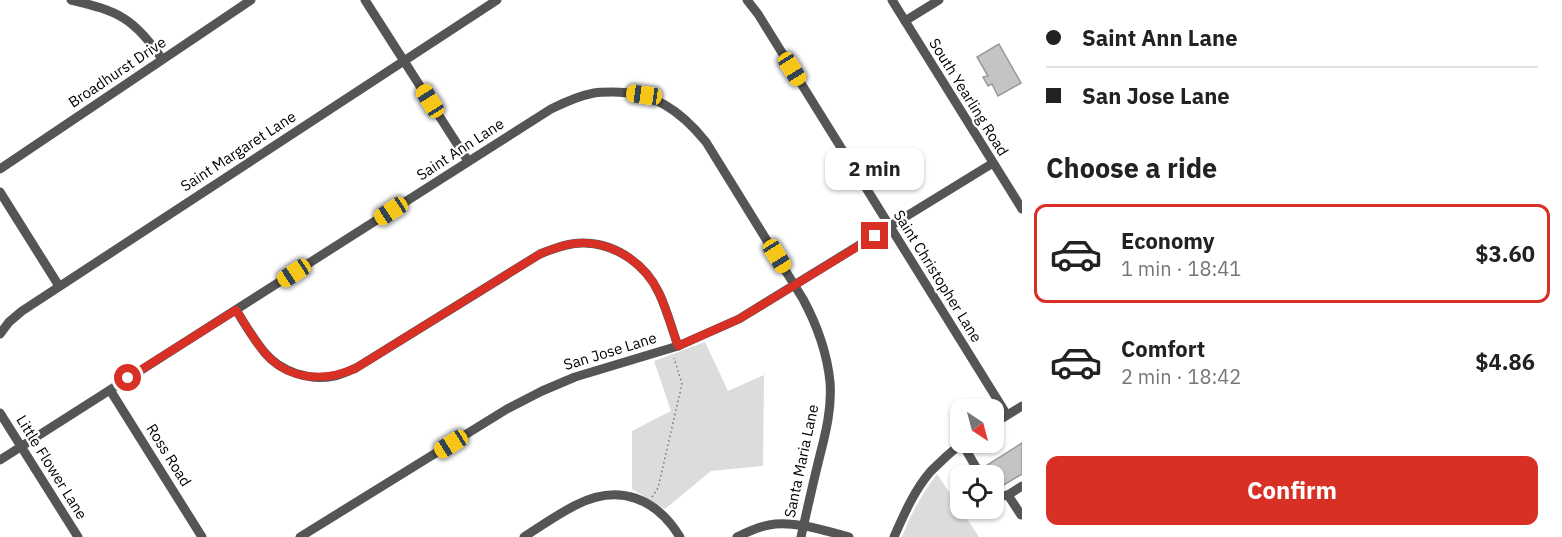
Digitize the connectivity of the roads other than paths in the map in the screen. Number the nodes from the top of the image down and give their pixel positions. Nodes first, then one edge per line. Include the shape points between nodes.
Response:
1 (70, 0) edge
2 (251, 0) edge
3 (365, 0) edge
4 (498, 0) edge
5 (747, 0) edge
6 (892, 0) edge
7 (939, 0) edge
8 (905, 21) junction
9 (162, 59) junction
10 (404, 61) junction
11 (644, 95) joint
12 (468, 161) junction
13 (993, 163) junction
14 (0, 169) edge
15 (0, 192) edge
16 (1022, 209) edge
17 (890, 227) junction
18 (795, 285) junction
19 (59, 286) junction
20 (236, 310) junction
21 (0, 333) edge
22 (675, 347) junction
23 (110, 390) junction
24 (1022, 406) edge
25 (0, 413) edge
26 (1007, 415) junction
27 (1004, 417) edge
28 (21, 447) junction
29 (952, 453) edge
30 (0, 460) edge
31 (1022, 486) edge
32 (1008, 495) junction
33 (1004, 496) edge
34 (1022, 514) edge
35 (803, 526) junction
36 (78, 537) edge
37 (202, 537) edge
38 (300, 537) edge
39 (524, 537) edge
40 (680, 537) edge
41 (737, 537) edge
42 (801, 537) edge
43 (849, 537) edge
44 (894, 537) edge

1 - 9 street via 130,21
2 - 9 street, Broadhurst Drive
3 - 10 street
4 - 10 street, Saint Margaret Lane
5 - 17 street, Saint Christopher Lane
6 - 8 street, South Yearling Road
7 - 8 street
8 - 13 street, South Yearling Road
9 - 14 street, Broadhurst Drive
10 - 12 street
10 - 19 street, Saint Margaret Lane
11 - 12 street, Saint Ann Lane via 596,92 574,98
11 - 18 street, Santa Maria Lane via 679,113 706,142
12 - 20 street, Saint Ann Lane
13 - 16 street, South Yearling Road
13 - 17 street, San Jose Lane
15 - 19 street
17 - 18 street, San Jose Lane
17 - 26 street, Saint Christopher Lane
18 - 22 street, San Jose Lane via 739,319
18 - 35 street, Santa Maria Lane via 823,343 830,384 826,430
19 - 21 street, Saint Margaret Lane via 22,311
20 - 22 street via 273,362 296,374 334,376 356,368 540,254 555,247 585,243 629,257 651,280
20 - 23 street, Saint Ann Lane
22 - 38 street, San Jose Lane via 574,377 542,391
23 - 28 street, Saint Ann Lane
23 - 37 street, Ross Road
24 - 26 street
25 - 28 street, Little Flower Lane
26 - 27 street
28 - 30 street, Saint Ann Lane
28 - 36 street, Little Flower Lane
29 - 44 street via 921,484
31 - 32 street
32 - 33 street
32 - 34 street
35 - 41 street via 770,524
35 - 42 street, Santa Maria Lane
35 - 43 street
39 - 40 street via 575,505 611,494 647,503 662,513

